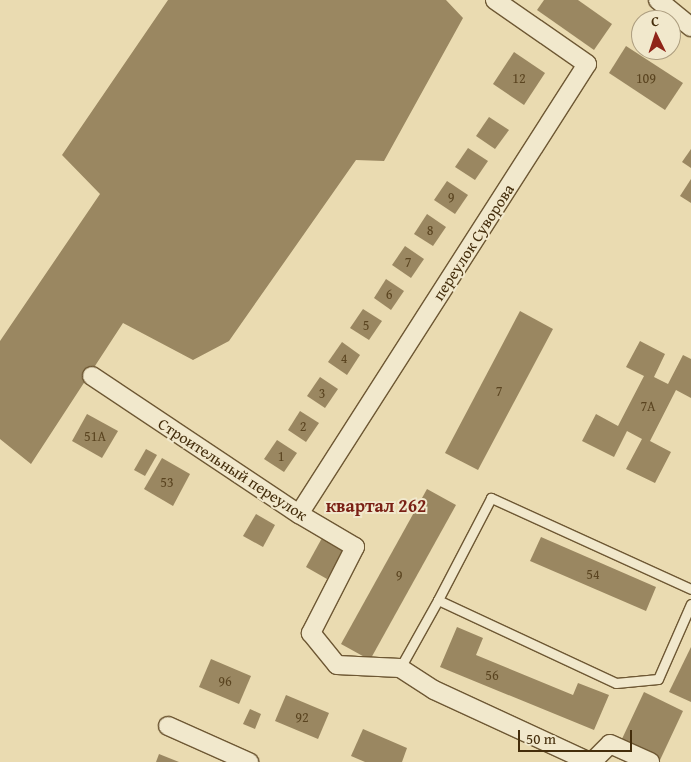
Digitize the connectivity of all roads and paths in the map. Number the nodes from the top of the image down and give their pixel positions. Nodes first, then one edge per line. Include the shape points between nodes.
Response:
1 (495, 0) edge
2 (658, 0) edge
3 (691, 27) edge
4 (92, 376) dead end
5 (299, 514) junction
6 (691, 588) edge
7 (438, 600) junction
8 (691, 604) edge
9 (400, 668) junction
10 (168, 726) dead end
11 (249, 762) edge
12 (591, 762) edge
13 (650, 762) edge

1 - 5 street, переулок Суворова via 587,64
2 - 3 street
4 - 5 street, Строительный переулок
5 - 9 street, Строительный переулок via 355,547 311,632 337,665
6 - 7 lane via 491,498
7 - 8 lane via 616,683 658,678
7 - 9 lane
9 - 12 street via 434,690
10 - 11 street
12 - 13 street via 610,744

